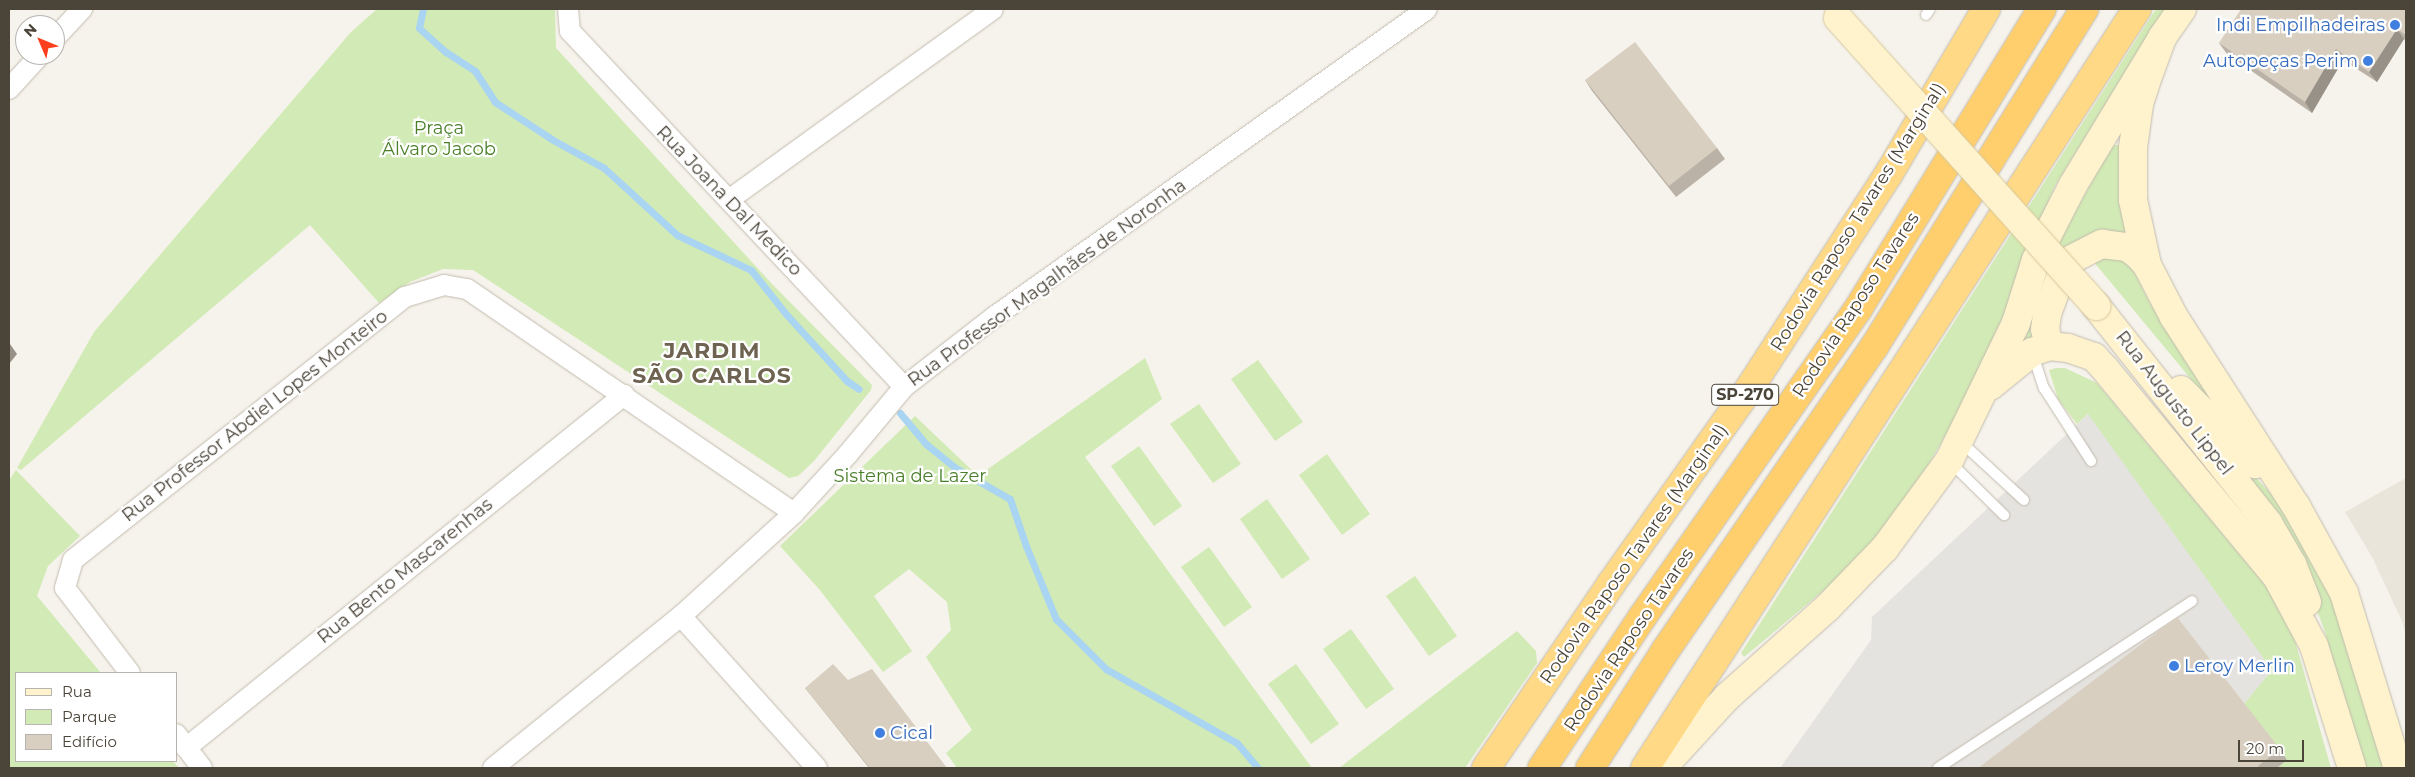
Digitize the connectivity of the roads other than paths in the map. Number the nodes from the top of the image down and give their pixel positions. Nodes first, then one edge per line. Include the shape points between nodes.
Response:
1 (82, 9) edge
2 (568, 9) edge
3 (992, 9) edge
4 (1428, 9) edge
5 (1986, 9) edge
6 (2042, 9) edge
7 (2084, 9) edge
8 (2137, 9) edge
9 (2182, 9) edge
10 (1833, 13) edge
11 (65, 27) edge
12 (2162, 38) junction
13 (31, 65) edge
14 (9, 89) edge
15 (730, 200) junction
16 (2147, 265) junction
17 (2102, 312) junction
18 (2041, 349) junction
19 (904, 387) junction
20 (1983, 392) junction
21 (624, 395) junction
22 (1954, 451) junction
23 (2090, 461) dead end
24 (2024, 500) dead end
25 (2296, 506) junction
26 (794, 513) junction
27 (2004, 515) dead end
28 (2192, 601) dead end
29 (681, 616) junction
30 (2314, 646) junction
31 (129, 672) edge
32 (181, 741) edge
33 (202, 768) edge
34 (493, 768) edge
35 (817, 768) edge
36 (1486, 768) edge
37 (1542, 768) edge
38 (1590, 768) edge
39 (1645, 768) edge
40 (1662, 768) edge
41 (1938, 768) edge
42 (2352, 768) edge
43 (2398, 768) edge

1 - 11 street
2 - 15 street, Rua Joana Dal Medico via 570,31
3 - 15 street
4 - 19 street, Rua Professor Magalhães de Noronha via 994,317
5 - 36 highway, Rodovia Raposo Tavares (Marginal) / SP-270 via 1888,175 1749,389
6 - 37 highway, Rodovia Raposo Tavares / SP-270 via 1858,309 1643,616
7 - 38 highway, Rodovia Raposo Tavares via 1874,347 1665,651
8 - 39 highway
9 - 12 main road, Rua Augusto Lippel
10 - 17 main road, bridge
12 - 16 main road, Rua Augusto Lippel via 2139,104 2133,148 2133,200
12 - 20 main road via 2068,193 2036,260 2016,323
13 - 14 street
15 - 19 street, Rua Joana Dal Medico
16 - 18 main road, Rua Augusto Lippel via 2127,247 2102,244 2072,259 2062,273 2047,314
16 - 25 main road, Rua Augusto Lippel via 2174,317
17 - 25 main road, Rua Augusto Lippel
17 - 30 main road, Rua Augusto Lippel via 2268,523 2292,564 2308,604
18 - 20 main road via 2009,369
18 - 23 lane via 2044,388
18 - 30 main road, Rua Augusto Lippel via 2068,348 2094,357 2106,368 2277,577
19 - 26 street, Rua Professor Magalhães de Noronha
20 - 22 main road
21 - 26 street
21 - 31 street, Rua Professor Abdiel Lopes Monteiro via 467,289 444,285 405,296 73,560 65,588
21 - 32 street, Rua Bento Mascarenhas
22 - 24 lane
22 - 27 lane
22 - 40 main road via 1885,548 1828,607 1727,697
25 - 43 main road, Rua Augusto Lippel via 2344,594
26 - 29 street, Rua Professor Magalhães de Noronha
28 - 41 lane
29 - 34 street, Rua Professor Magalhães de Noronha
29 - 35 street
30 - 42 main road, Rua Augusto Lippel
32 - 33 street

